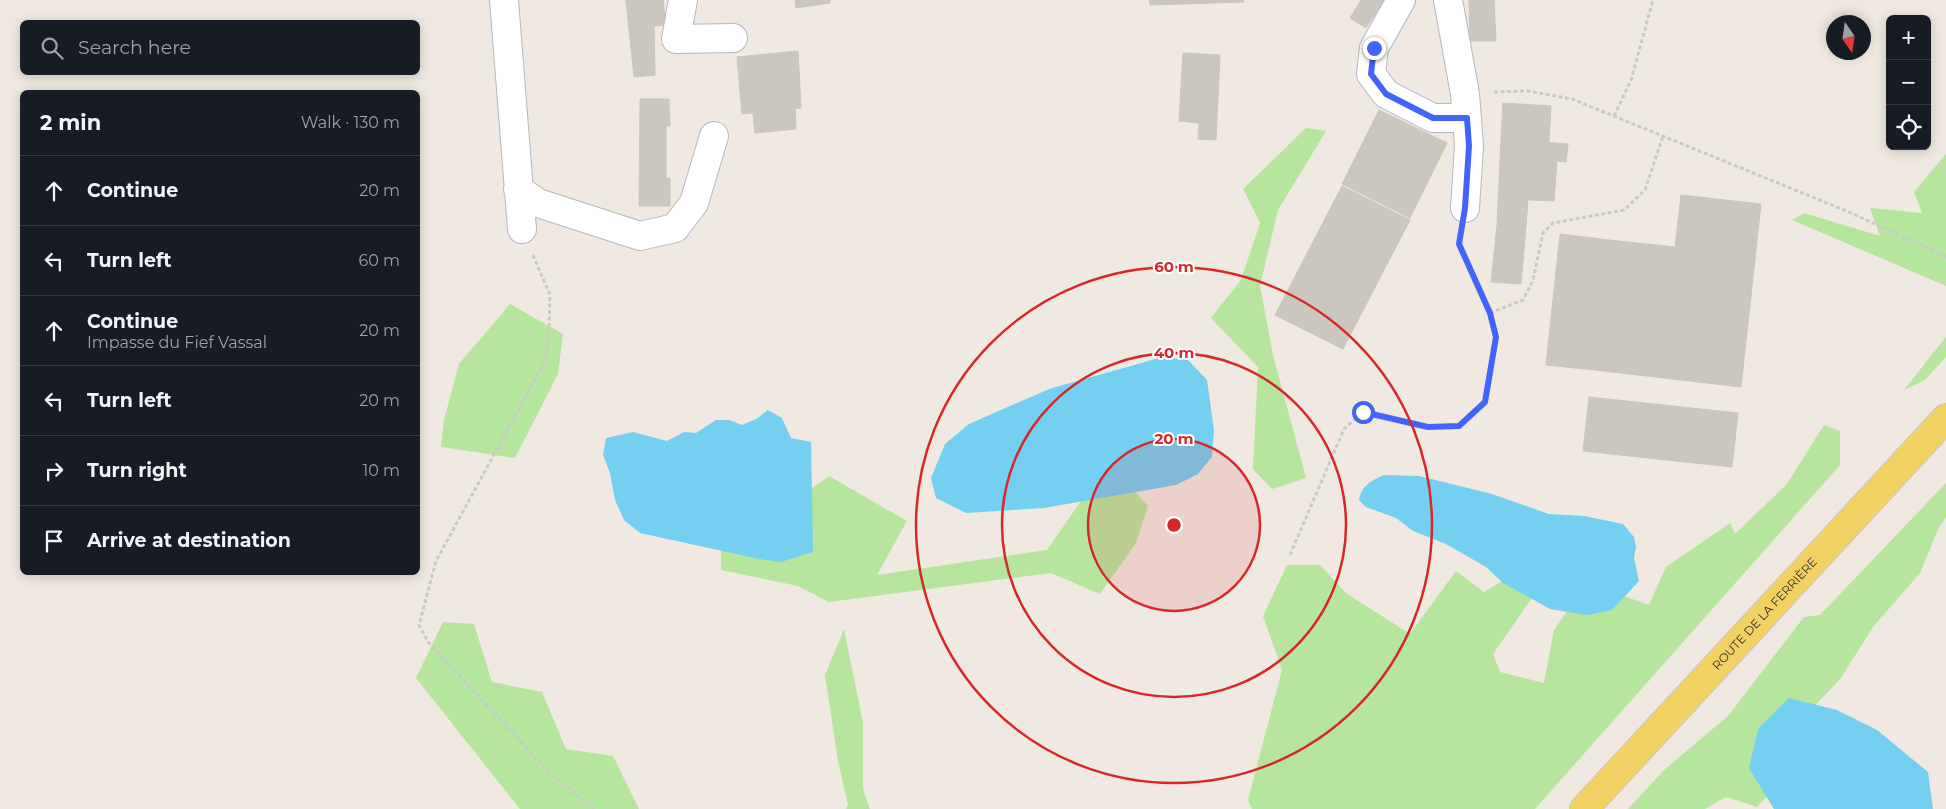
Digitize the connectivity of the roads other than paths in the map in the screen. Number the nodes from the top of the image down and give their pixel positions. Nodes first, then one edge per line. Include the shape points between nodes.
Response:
1 (504, 0) edge
2 (683, 0) edge
3 (1400, 0) edge
4 (1448, 0) edge
5 (733, 38) dead end
6 (1466, 106) junction
7 (714, 136) dead end
8 (518, 189) junction
9 (1465, 208) road end
10 (522, 229) road end
11 (1946, 418) edge
12 (1584, 809) edge

1 - 8 lane
2 - 5 lane via 676,39
3 - 6 lane via 1374,48 1371,74 1386,94 1433,118
4 - 6 lane
6 - 9 lane via 1469,146
7 - 8 lane via 694,203 675,228 640,236 538,203
8 - 10 lane
11 - 12 main road, ROUTE DE LA FERRIÈRE

